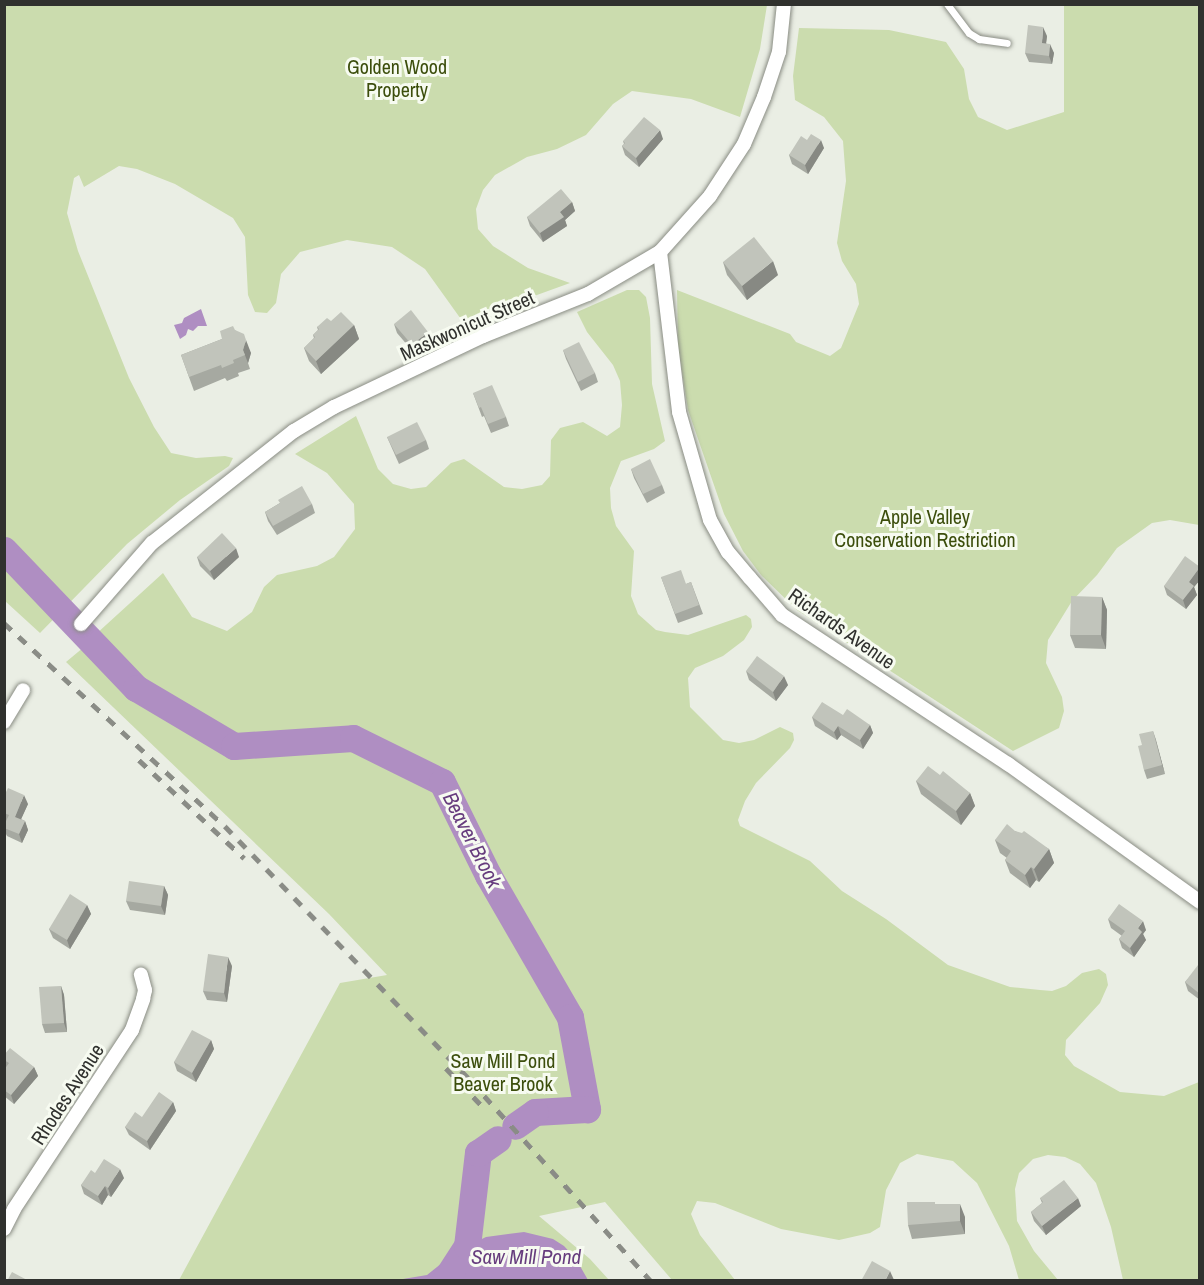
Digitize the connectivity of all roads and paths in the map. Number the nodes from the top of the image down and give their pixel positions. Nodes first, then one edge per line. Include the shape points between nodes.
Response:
1 (784, 4) edge
2 (947, 4) edge
3 (1007, 43) dead end
4 (660, 252) junction
5 (81, 624) dead end
6 (23, 690) dead end
7 (4, 722) edge
8 (1200, 902) edge
9 (141, 975) dead end
10 (4, 1229) edge

1 - 4 street, Maskwonicut Street via 779,52 744,144 710,196
2 - 3 lane via 969,33 979,39
4 - 5 street, Maskwonicut Street via 588,294 483,336 334,406 294,431 152,543
4 - 8 street, Richards Avenue via 679,412 710,520 728,552 782,615 1008,764
6 - 7 street
9 - 10 street, Rhodes Avenue via 145,990 132,1030

